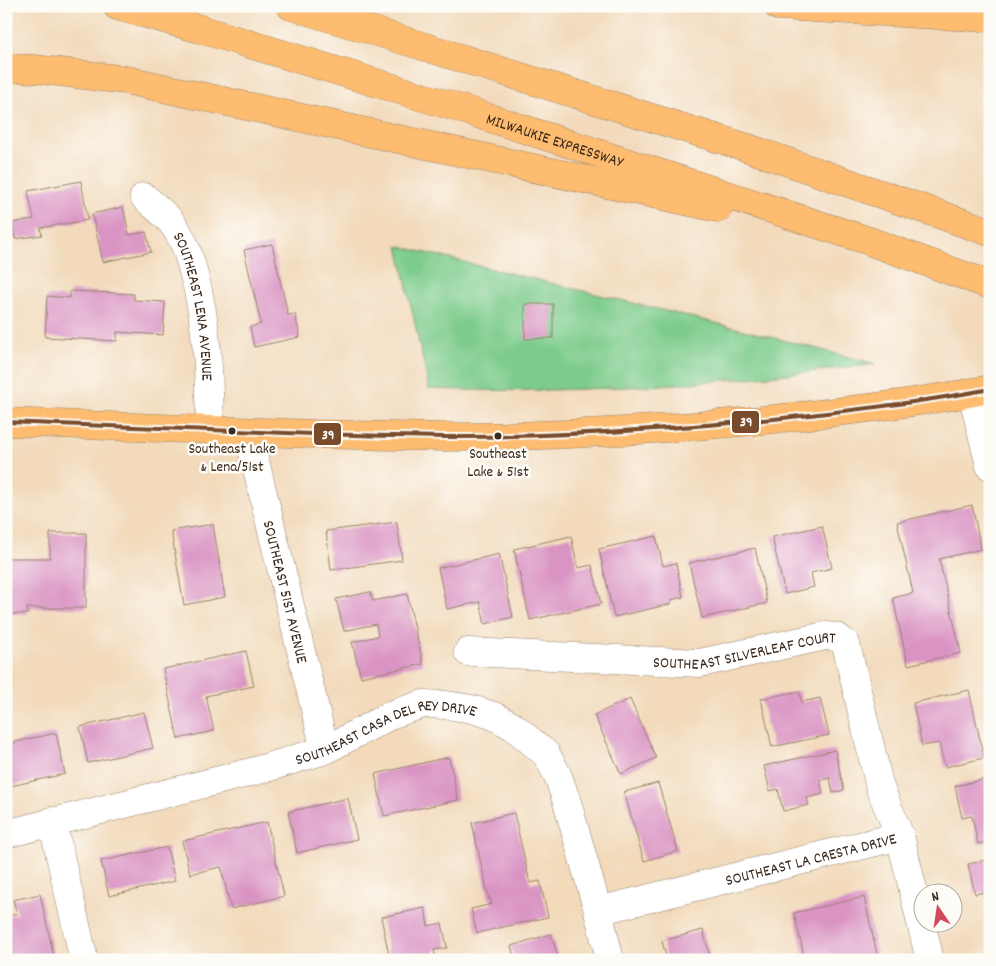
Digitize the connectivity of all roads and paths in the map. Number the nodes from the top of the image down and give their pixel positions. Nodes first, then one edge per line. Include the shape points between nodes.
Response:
1 (117, 6) edge
2 (291, 6) edge
3 (778, 6) edge
4 (990, 18) edge
5 (6, 68) edge
6 (144, 197) dead end
7 (990, 232) edge
8 (869, 241) junction
9 (990, 285) edge
10 (981, 391) edge
11 (6, 422) edge
12 (210, 430) junction
13 (248, 432) junction
14 (990, 466) edge
15 (468, 652) dead end
16 (325, 750) junction
17 (52, 821) junction
18 (6, 834) edge
19 (900, 836) junction
20 (598, 911) junction
21 (84, 960) edge
22 (610, 960) edge
23 (930, 960) edge

1 - 8 main road, MILWAUKIE EXPRESSWAY via 462,109
2 - 7 main road via 745,147
3 - 4 main road
5 - 8 main road via 126,80
6 - 12 street, SOUTHEAST LENA AVENUE via 172,224 182,240 198,288 206,334
8 - 9 main road, MILWAUKIE EXPRESSWAY
10 - 13 main road via 813,415 624,431 462,437
10 - 14 street
11 - 12 main road
12 - 13 main road
13 - 16 street, SOUTHEAST 51ST AVENUE
15 - 19 street, SOUTHEAST SILVERLEAF COURT via 700,663 825,636 837,637 846,644 880,788
16 - 17 street, SOUTHEAST CASA DEL REY DRIVE
16 - 20 street, SOUTHEAST CASA DEL REY DRIVE via 393,714 423,704 472,709 514,727 546,754 558,776
17 - 18 street, SOUTHEAST CASA DEL REY DRIVE
17 - 21 street
19 - 20 street, SOUTHEAST LA CRESTA DRIVE
19 - 23 street, SOUTHEAST LA CRESTA DRIVE
20 - 22 street, SOUTHEAST CASA DEL REY DRIVE

